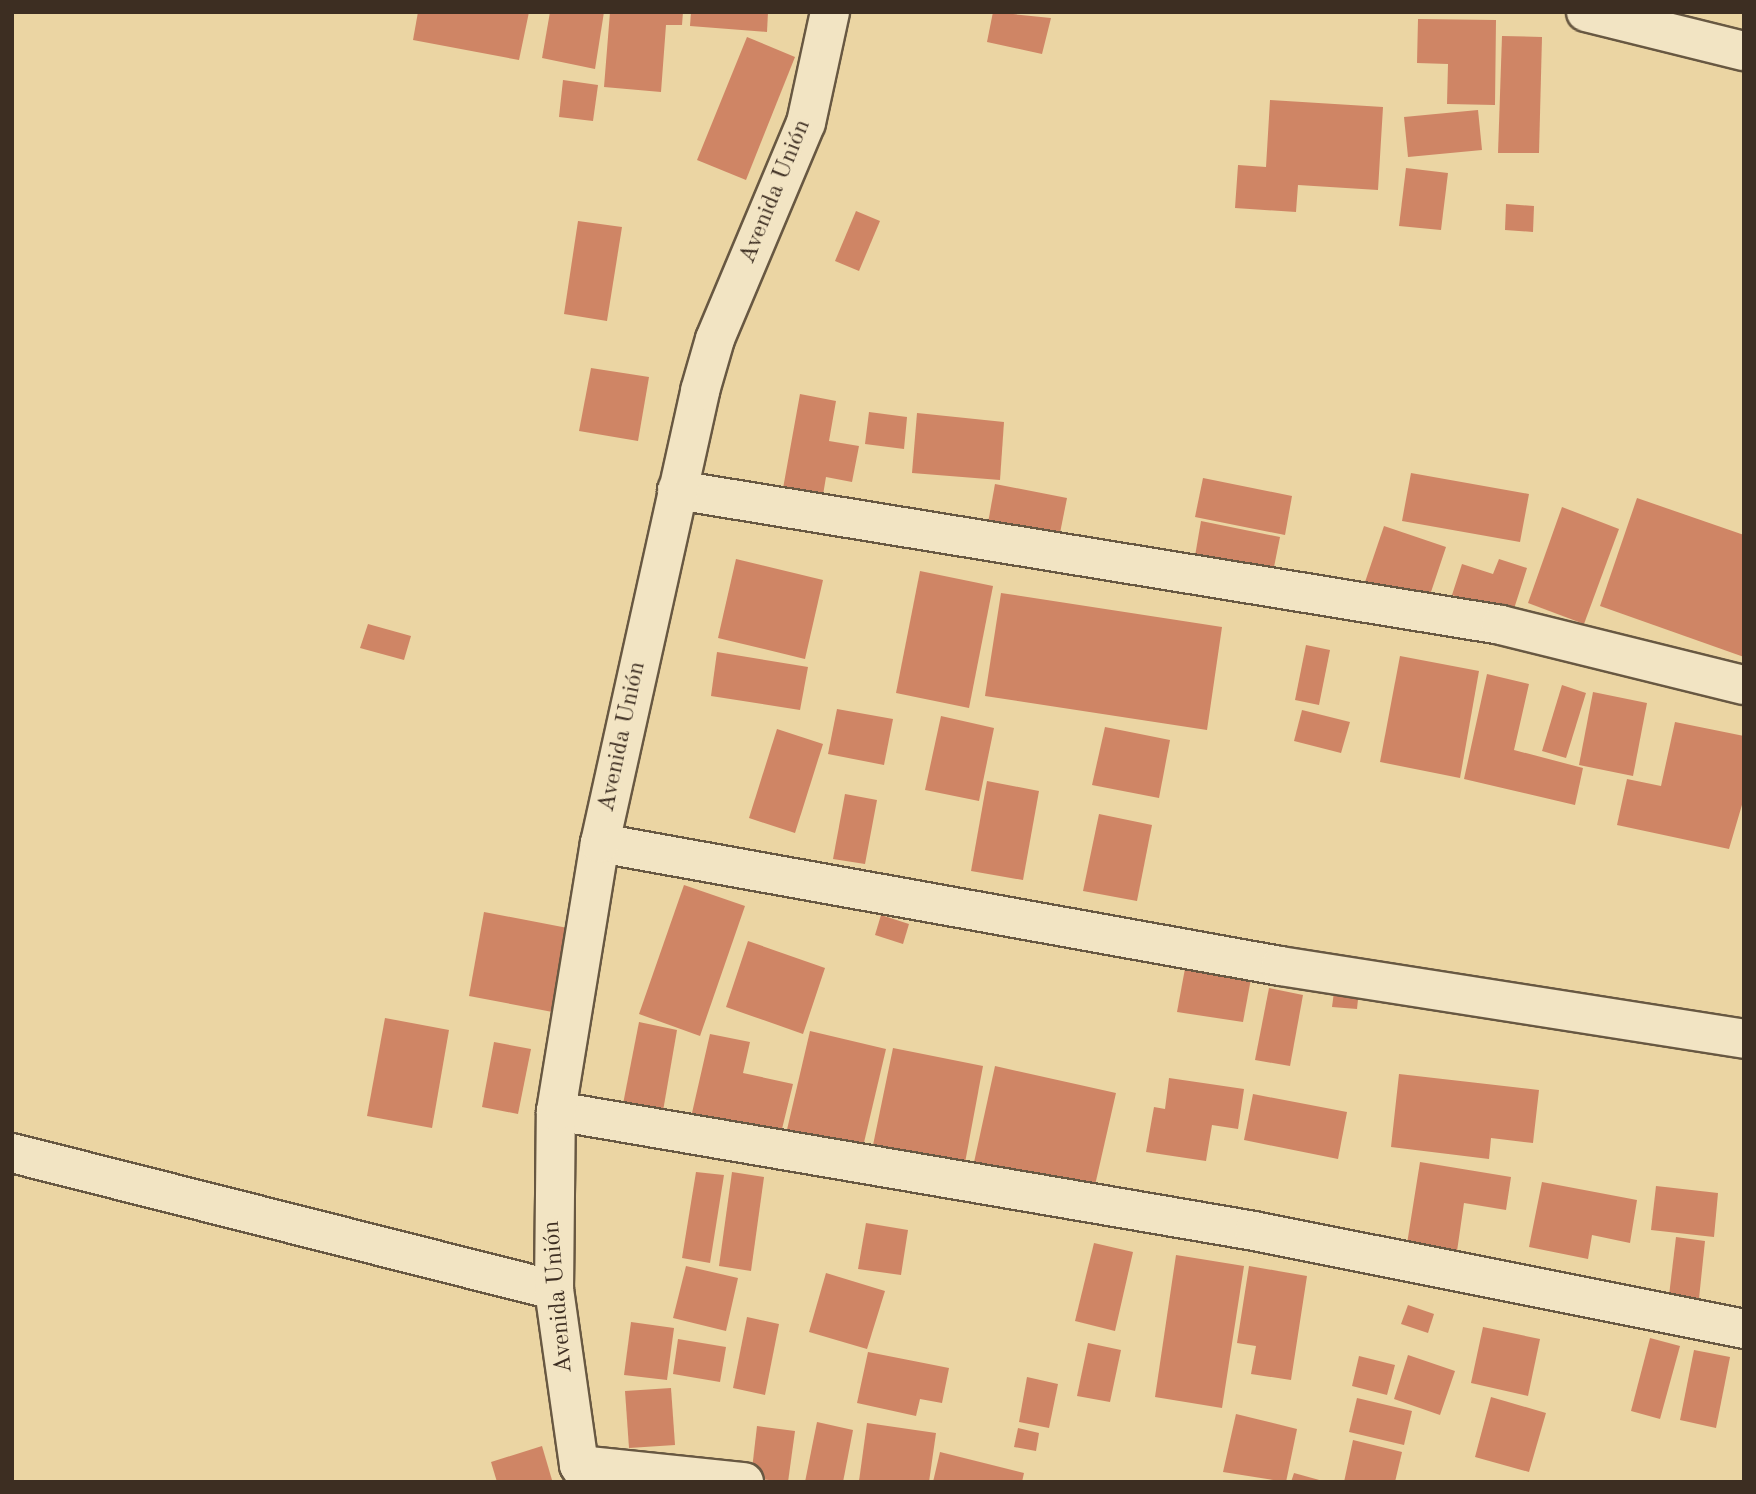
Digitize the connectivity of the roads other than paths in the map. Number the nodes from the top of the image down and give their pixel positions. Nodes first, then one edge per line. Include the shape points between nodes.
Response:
1 (830, 12) edge
2 (1586, 12) edge
3 (1744, 51) edge
4 (677, 490) junction
5 (1744, 685) edge
6 (600, 843) junction
7 (1744, 1039) edge
8 (556, 1111) junction
9 (12, 1153) edge
10 (554, 1290) junction
11 (1744, 1329) edge
12 (584, 1473) edge
13 (744, 1482) edge

1 - 4 street, Avenida Unión via 806,123 715,339
2 - 3 street
4 - 5 street via 1501,625
4 - 6 street, Avenida Unión
6 - 7 street via 992,917
6 - 8 street, Avenida Unión
8 - 10 street, Avenida Unión
8 - 11 street via 1254,1231
9 - 10 street
10 - 12 street, Avenida Unión
12 - 13 street

